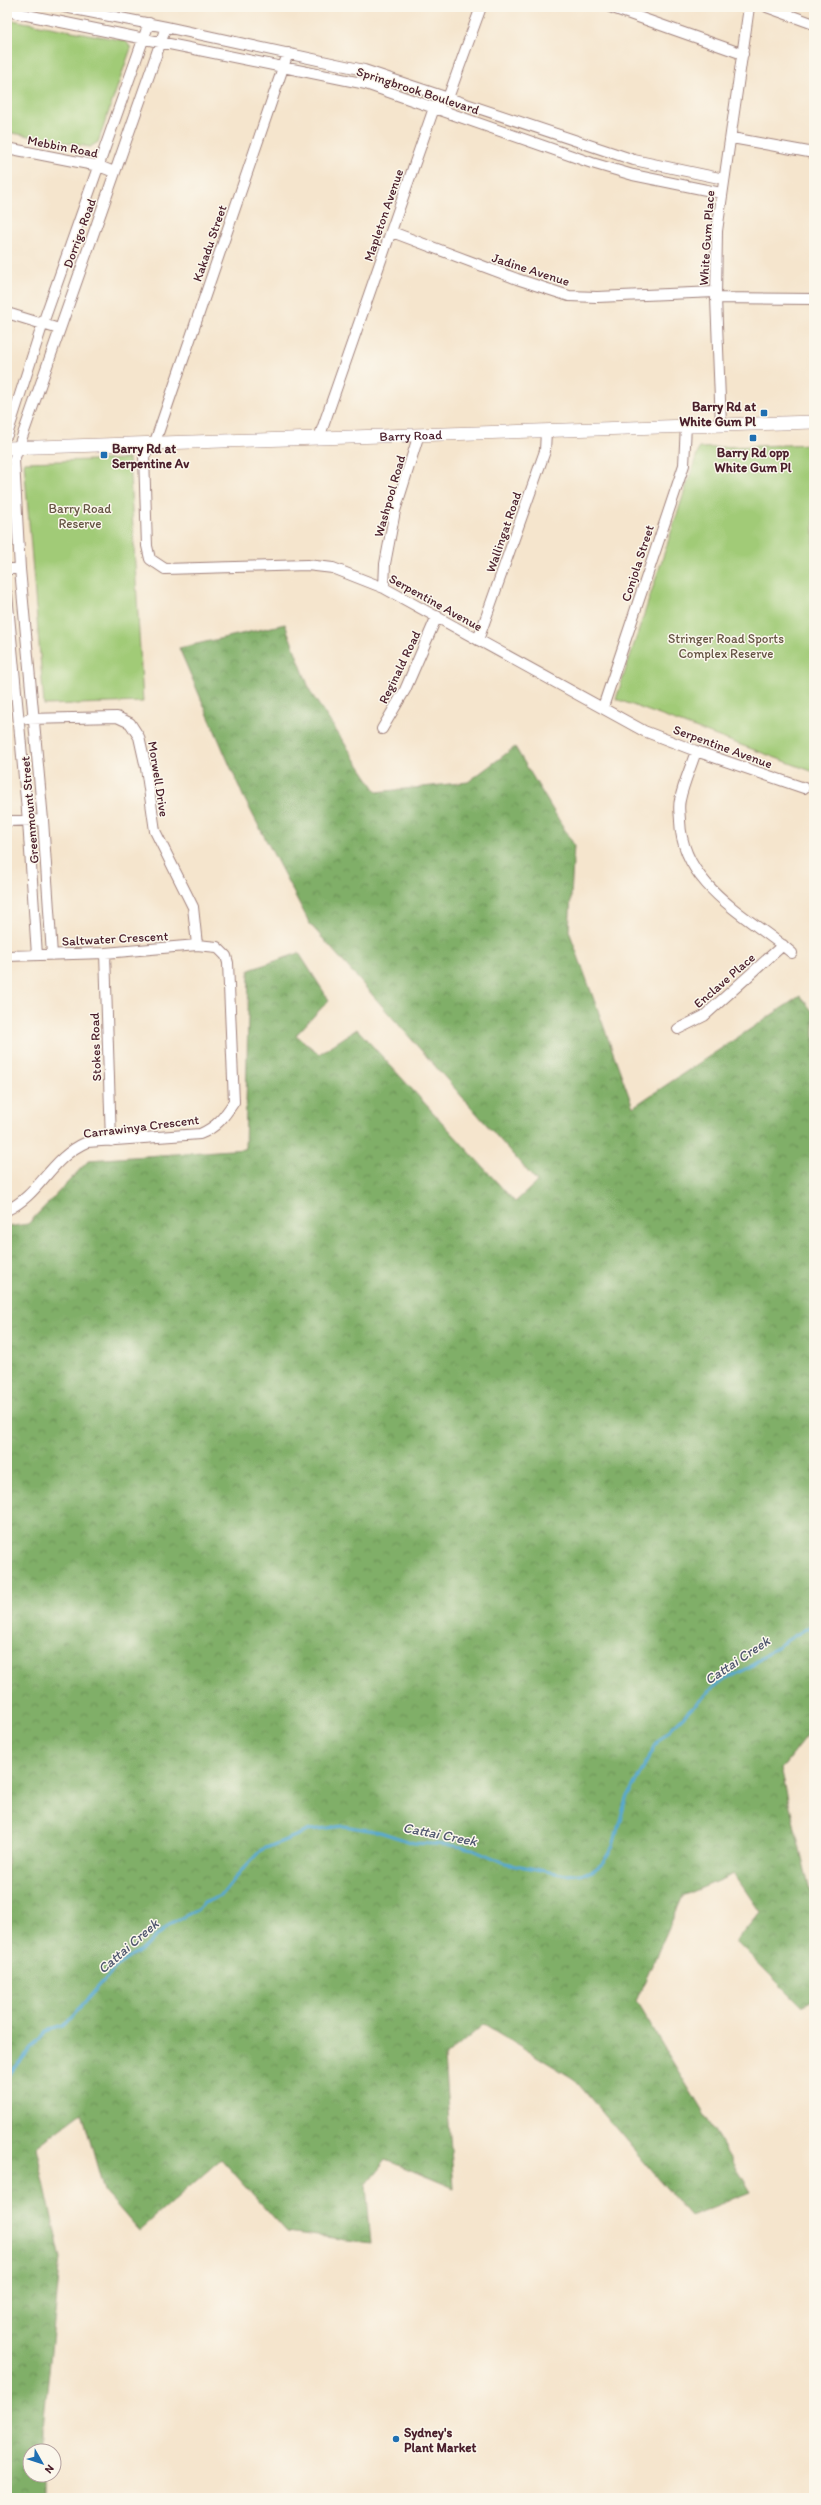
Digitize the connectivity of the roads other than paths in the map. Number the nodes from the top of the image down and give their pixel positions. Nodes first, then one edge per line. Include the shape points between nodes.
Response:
1 (64, 7) edge
2 (481, 7) edge
3 (610, 7) edge
4 (749, 7) edge
5 (766, 7) edge
6 (7, 11) edge
7 (149, 23) junction
8 (814, 24) edge
9 (166, 27) junction
10 (143, 38) junction
11 (161, 41) junction
12 (288, 53) junction
13 (743, 54) junction
14 (282, 67) junction
15 (448, 98) junction
16 (434, 108) junction
17 (732, 138) junction
18 (7, 148) edge
19 (814, 153) edge
20 (99, 166) junction
21 (114, 172) junction
22 (724, 179) junction
23 (721, 193) junction
24 (392, 232) junction
25 (716, 295) junction
26 (814, 299) edge
27 (7, 313) edge
28 (44, 323) junction
29 (59, 328) junction
30 (814, 422) edge
31 (686, 425) junction
32 (721, 425) junction
33 (546, 431) junction
34 (419, 434) junction
35 (7, 436) edge
36 (319, 438) junction
37 (155, 442) junction
38 (12, 448) edge
39 (7, 569) edge
40 (20, 569) junction
41 (384, 588) junction
42 (7, 594) edge
43 (437, 616) junction
44 (478, 640) junction
45 (11, 691) edge
46 (31, 691) junction
47 (603, 708) junction
48 (19, 719) junction
49 (33, 719) junction
50 (382, 729) dead end
51 (696, 751) junction
52 (804, 788) dead end
53 (28, 820) junction
54 (44, 820) junction
55 (7, 821) edge
56 (197, 945) junction
57 (783, 945) junction
58 (222, 951) joint
59 (105, 953) junction
60 (792, 953) dead end
61 (52, 954) junction
62 (37, 955) junction
63 (7, 956) edge
64 (678, 1029) dead end
65 (111, 1141) junction
66 (7, 1210) edge

1 - 7 street, Springbrook Boulevard
2 - 15 street
3 - 13 street
4 - 13 street, White Gum Place
5 - 8 street
6 - 10 street, Springbrook Boulevard
7 - 9 street, Springbrook Boulevard
7 - 10 street, Dorrigo Road
9 - 11 street, Dorrigo Road
9 - 12 street, Springbrook Boulevard
10 - 11 street, Springbrook Boulevard
10 - 20 street, Dorrigo Road
11 - 14 street, Springbrook Boulevard
11 - 21 street, Dorrigo Road
12 - 14 street, Kakadu Street
12 - 15 street, Springbrook Boulevard via 364,70
13 - 17 street, White Gum Place
14 - 16 street, Springbrook Boulevard via 366,84
14 - 37 street, Kakadu Street
15 - 16 street
15 - 22 street, Springbrook Boulevard via 634,160
16 - 23 street, Springbrook Boulevard via 633,175
16 - 24 street, Mapleton Avenue
17 - 19 street
17 - 22 street, White Gum Place
18 - 20 street, Mebbin Road
20 - 21 street, Mebbin Road
20 - 28 street, Dorrigo Road
21 - 29 street, Dorrigo Road
22 - 23 street, White Gum Place
23 - 25 street, White Gum Place via 717,231
24 - 25 street, Jadine Avenue via 569,296
24 - 36 street, Mapleton Avenue
25 - 26 street, Jadine Avenue
25 - 32 street, White Gum Place
27 - 28 street
28 - 29 street
28 - 35 street, Dorrigo Road
29 - 38 street, Dorrigo Road
30 - 32 street, Barry Road
31 - 32 street, Barry Road
31 - 33 street, Barry Road
31 - 47 street, Conjola Street via 684,465
33 - 34 street, Barry Road
33 - 44 street, Wallingat Road via 545,451
34 - 36 street, Barry Road
34 - 41 street, Washpool Road via 395,512 385,564
36 - 37 street, Barry Road
37 - 38 street, Barry Road
37 - 41 street, Serpentine Avenue via 144,456 147,546 150,560 165,569 307,565 333,568
38 - 40 street, Greenmount Street
39 - 40 street
40 - 46 street, Greenmount Street
41 - 43 street, Serpentine Avenue
42 - 45 street, Greenmount Street
43 - 44 street, Serpentine Avenue
43 - 50 street, Reginald Road via 405,690
44 - 47 street, Serpentine Avenue
45 - 46 street
45 - 48 street, Greenmount Street
46 - 49 street, Greenmount Street
47 - 51 street, Serpentine Avenue via 644,731
48 - 49 street, Morwell Drive
48 - 53 street, Greenmount Street
49 - 54 street, Greenmount Street
49 - 56 street, Morwell Drive via 117,717 130,723 137,731 146,768 155,832 191,901 195,913
51 - 52 street, Serpentine Avenue
51 - 57 street via 680,801 680,830 686,852 699,876 714,893
53 - 54 street
53 - 55 street
53 - 62 street, Greenmount Street
54 - 61 street, Greenmount Street
56 - 58 street, Saltwater Crescent via 211,945
56 - 59 street, Saltwater Crescent
57 - 60 street
57 - 64 street, Enclave Place via 704,1016
58 - 65 street, Carrawinya Crescent via 228,963 234,1102 218,1124 200,1134
59 - 61 street, Saltwater Crescent
59 - 65 street, Stokes Road
61 - 62 street, Saltwater Crescent
62 - 63 street, Saltwater Crescent
65 - 66 street, Carrawinya Crescent via 87,1142 72,1149 23,1201

